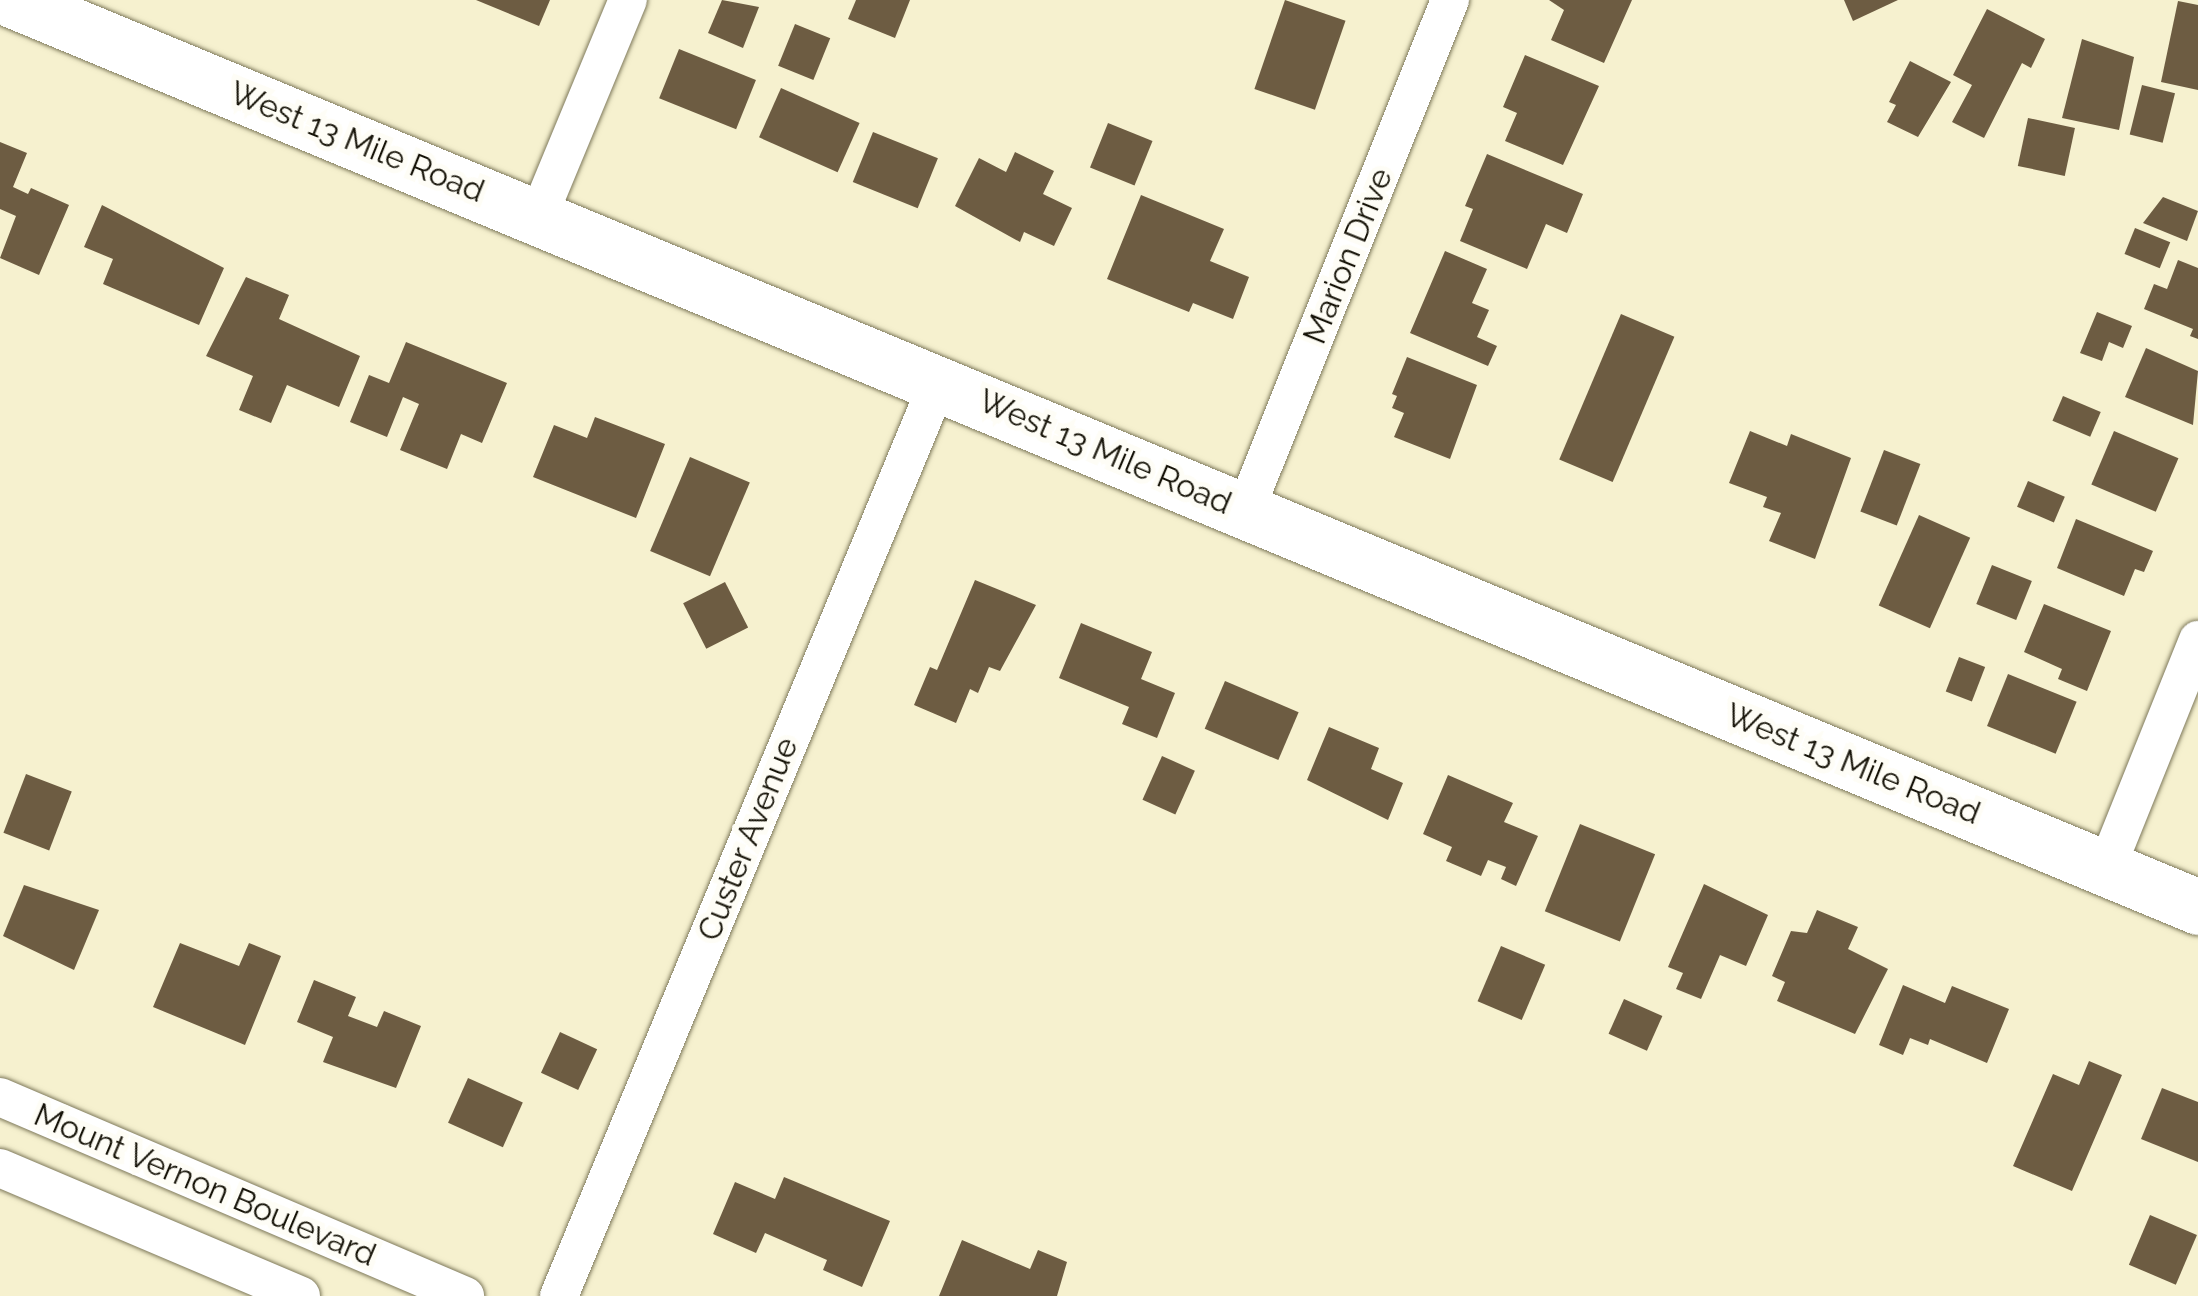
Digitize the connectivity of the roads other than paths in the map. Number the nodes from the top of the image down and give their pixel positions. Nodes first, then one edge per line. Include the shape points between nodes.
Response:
1 (12, 0) edge
2 (628, 0) edge
3 (1450, 0) edge
4 (538, 216) junction
5 (938, 382) junction
6 (1245, 511) junction
7 (2198, 640) edge
8 (2106, 869) junction
9 (2198, 907) edge
10 (0, 1097) edge
11 (0, 1168) edge
12 (301, 1296) edge
13 (464, 1296) edge
14 (559, 1296) edge

1 - 4 main road, West 13 Mile Road
2 - 4 street
3 - 6 street, Marion Drive
4 - 5 main road, West 13 Mile Road
5 - 6 main road, West 13 Mile Road
5 - 14 street, Custer Avenue
6 - 8 main road, West 13 Mile Road
7 - 8 street
8 - 9 main road, West 13 Mile Road
10 - 13 street, Mount Vernon Boulevard
11 - 12 street, Mount Vernon Boulevard

